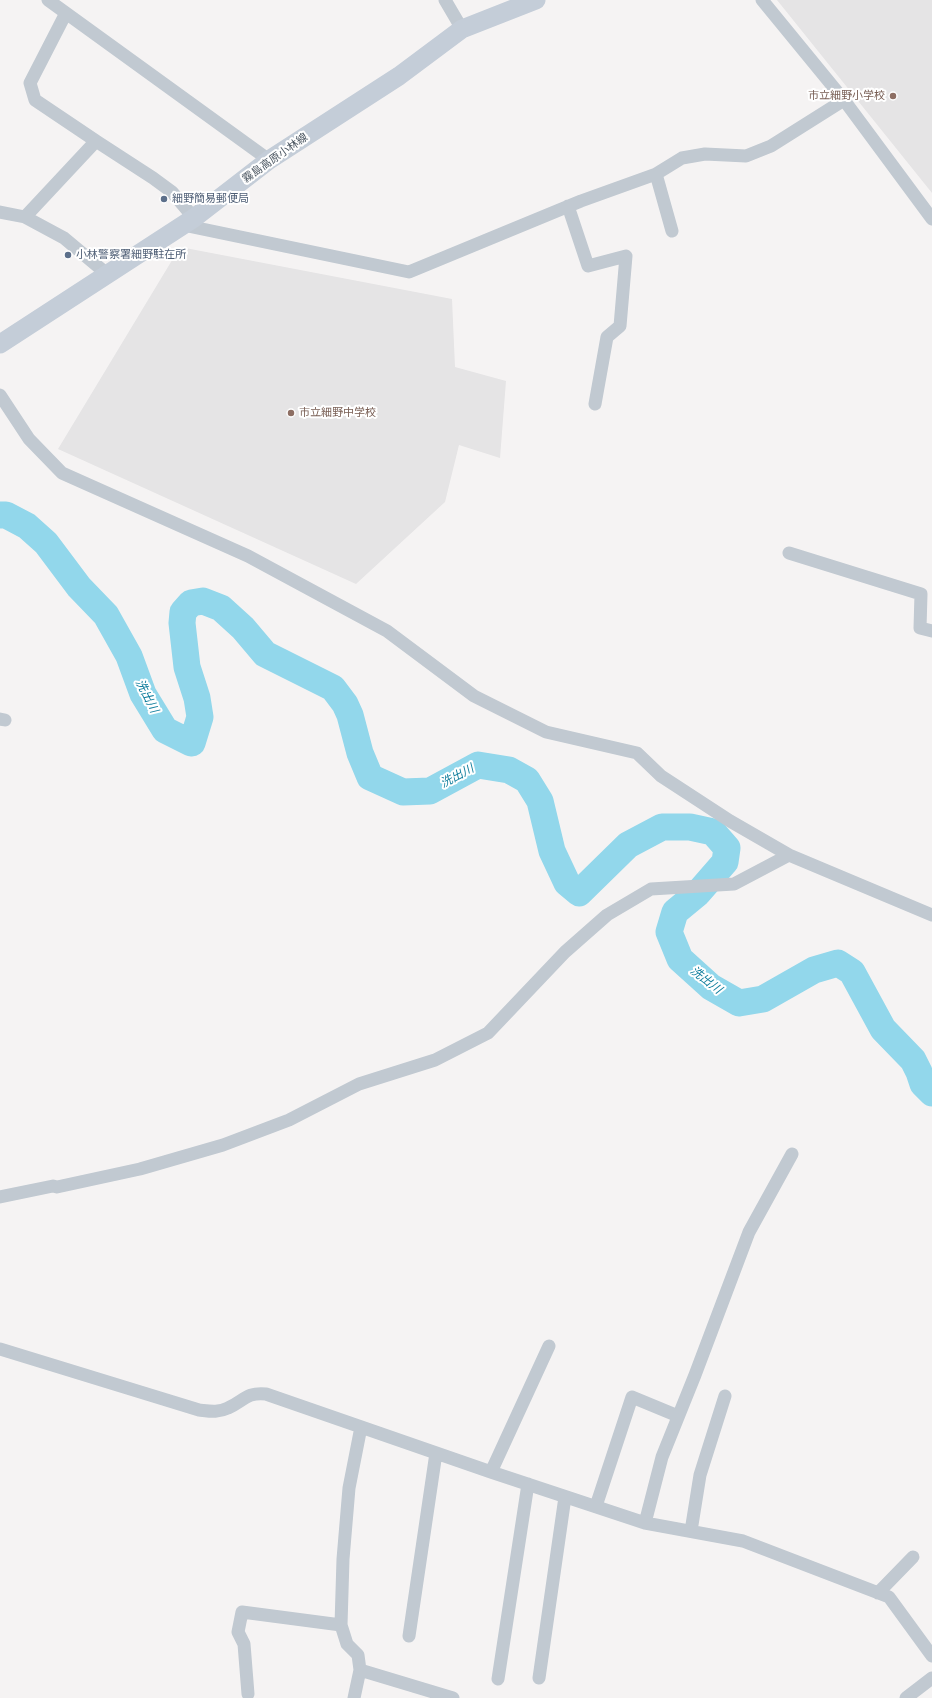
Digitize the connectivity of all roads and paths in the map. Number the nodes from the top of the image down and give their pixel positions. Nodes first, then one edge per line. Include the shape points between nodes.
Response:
1 (48, 0) edge
2 (445, 0) edge
3 (536, 0) edge
4 (762, 0) edge
5 (66, 13) junction
6 (462, 29) junction
7 (844, 100) junction
8 (96, 141) junction
9 (269, 160) junction
10 (656, 174) junction
11 (568, 206) junction
12 (0, 212) edge
13 (25, 217) junction
14 (932, 219) edge
15 (188, 221) junction
16 (672, 231) dead end
17 (107, 274) junction
18 (0, 344) edge
19 (0, 395) edge
20 (596, 404) dead end
21 (789, 552) dead end
22 (932, 631) edge
23 (788, 855) junction
24 (932, 915) edge
25 (792, 1154) dead end
26 (0, 1197) edge
27 (549, 1346) dead end
28 (0, 1349) edge
29 (725, 1396) dead end
30 (678, 1416) junction
31 (361, 1427) junction
32 (436, 1453) junction
33 (491, 1472) junction
34 (528, 1484) junction
35 (565, 1497) junction
36 (596, 1506) junction
37 (645, 1523) junction
38 (691, 1531) junction
39 (913, 1557) dead end
40 (878, 1593) junction
41 (341, 1625) junction
42 (409, 1636) dead end
43 (932, 1656) edge
44 (360, 1670) junction
45 (539, 1678) dead end
46 (932, 1678) edge
47 (498, 1679) dead end
48 (248, 1694) dead end
49 (438, 1696) edge
50 (354, 1698) edge
51 (453, 1698) edge
52 (906, 1698) edge

1 - 5 street
2 - 6 street
3 - 6 main road, 霧島高原小林線
4 - 7 street
5 - 8 street via 30,83 35,100
5 - 9 street
6 - 9 main road, 霧島高原小林線 via 399,76
7 - 10 street via 746,156 705,154 682,158
7 - 14 street
8 - 13 street
8 - 15 street via 172,192
9 - 15 main road, 霧島高原小林線
10 - 11 street
10 - 16 street
11 - 15 street via 409,272
11 - 20 street via 588,266 626,256 620,326 607,337
12 - 13 street
13 - 17 street via 64,238
15 - 17 main road, 霧島高原小林線
17 - 18 main road, 霧島高原小林線
19 - 23 street via 29,439 62,473 248,556 387,631 474,696 546,732 637,753 661,776
21 - 22 street via 921,594 920,628
23 - 24 street
23 - 26 street via 734,884 651,889 607,915 564,952 488,1033 435,1060 359,1084 288,1120 223,1145 140,1169
25 - 30 street via 749,1232
27 - 33 street
28 - 31 street via 199,1410 214,1412 228,1409 254,1393 266,1394
29 - 38 street via 700,1475
30 - 36 street via 632,1398
30 - 37 street via 662,1457
31 - 32 street
31 - 41 street via 349,1488
32 - 33 street
32 - 42 street
33 - 34 street
34 - 35 street
34 - 47 street
35 - 36 street
35 - 45 street
36 - 37 street
37 - 38 street
38 - 40 street via 743,1541
39 - 40 street
40 - 43 street via 890,1597
41 - 44 street via 347,1644 358,1655
41 - 48 street via 242,1612 238,1632 244,1644
44 - 49 street
44 - 50 street
46 - 52 street
49 - 51 street

